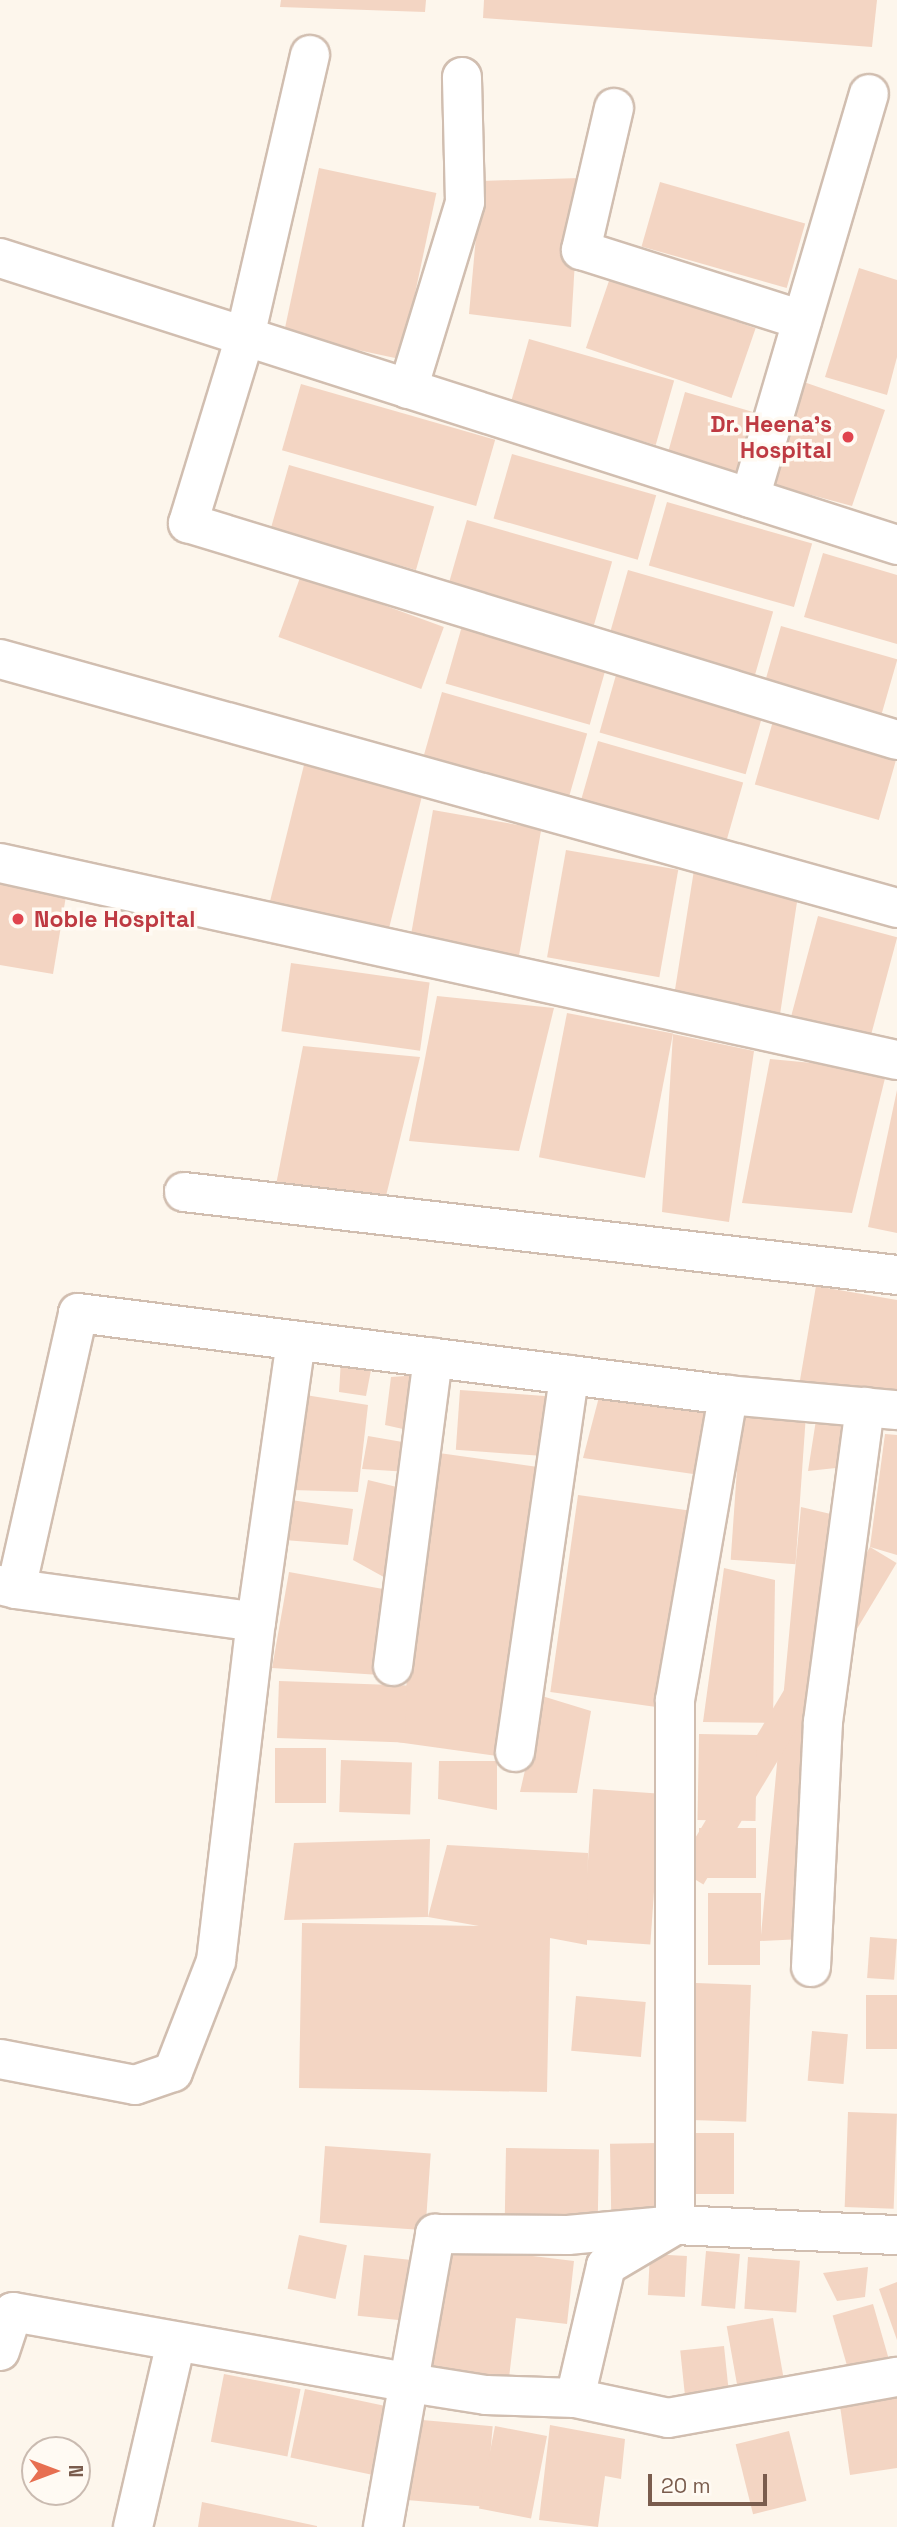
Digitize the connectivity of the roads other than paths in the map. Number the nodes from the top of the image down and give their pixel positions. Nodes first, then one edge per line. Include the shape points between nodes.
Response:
1 (310, 55) dead end
2 (462, 77) dead end
3 (869, 93) dead end
4 (614, 108) dead end
5 (0, 258) edge
6 (802, 320) junction
7 (245, 337) junction
8 (408, 389) junction
9 (750, 498) junction
10 (897, 545) edge
11 (0, 659) edge
12 (897, 740) edge
13 (0, 863) edge
14 (897, 908) edge
15 (897, 1060) edge
16 (184, 1192) dead end
17 (897, 1275) edge
18 (296, 1340) junction
19 (433, 1358) junction
20 (569, 1375) junction
21 (728, 1395) junction
22 (881, 1408) edge
23 (8, 1587) edge
24 (256, 1622) junction
25 (393, 1666) dead end
26 (515, 1752) dead end
27 (811, 1967) dead end
28 (0, 2059) edge
29 (675, 2225) junction
30 (897, 2235) edge
31 (176, 2342) junction
32 (0, 2351) edge
33 (897, 2376) edge
34 (410, 2384) junction
35 (575, 2398) junction
36 (133, 2527) edge
37 (383, 2527) edge

1 - 7 street
2 - 8 street via 465,202
3 - 6 street
4 - 6 street via 582,250
5 - 7 street
6 - 9 street
7 - 8 street
7 - 12 street via 188,523
8 - 9 street
9 - 10 street
11 - 14 street
13 - 15 street
16 - 17 street
18 - 19 street
18 - 23 street via 78,1313
18 - 24 street
19 - 20 street
19 - 25 street
20 - 21 street
20 - 26 street
21 - 22 street
21 - 29 street via 675,1700
22 - 27 street via 823,1722
23 - 24 street
24 - 28 street via 216,1961 173,2072 135,2085
29 - 30 street
29 - 34 street via 568,2235 435,2234
29 - 35 street via 606,2266
31 - 32 street via 13,2312
31 - 34 street
31 - 36 street
33 - 35 street via 668,2418
34 - 35 street via 486,2395
34 - 37 street

